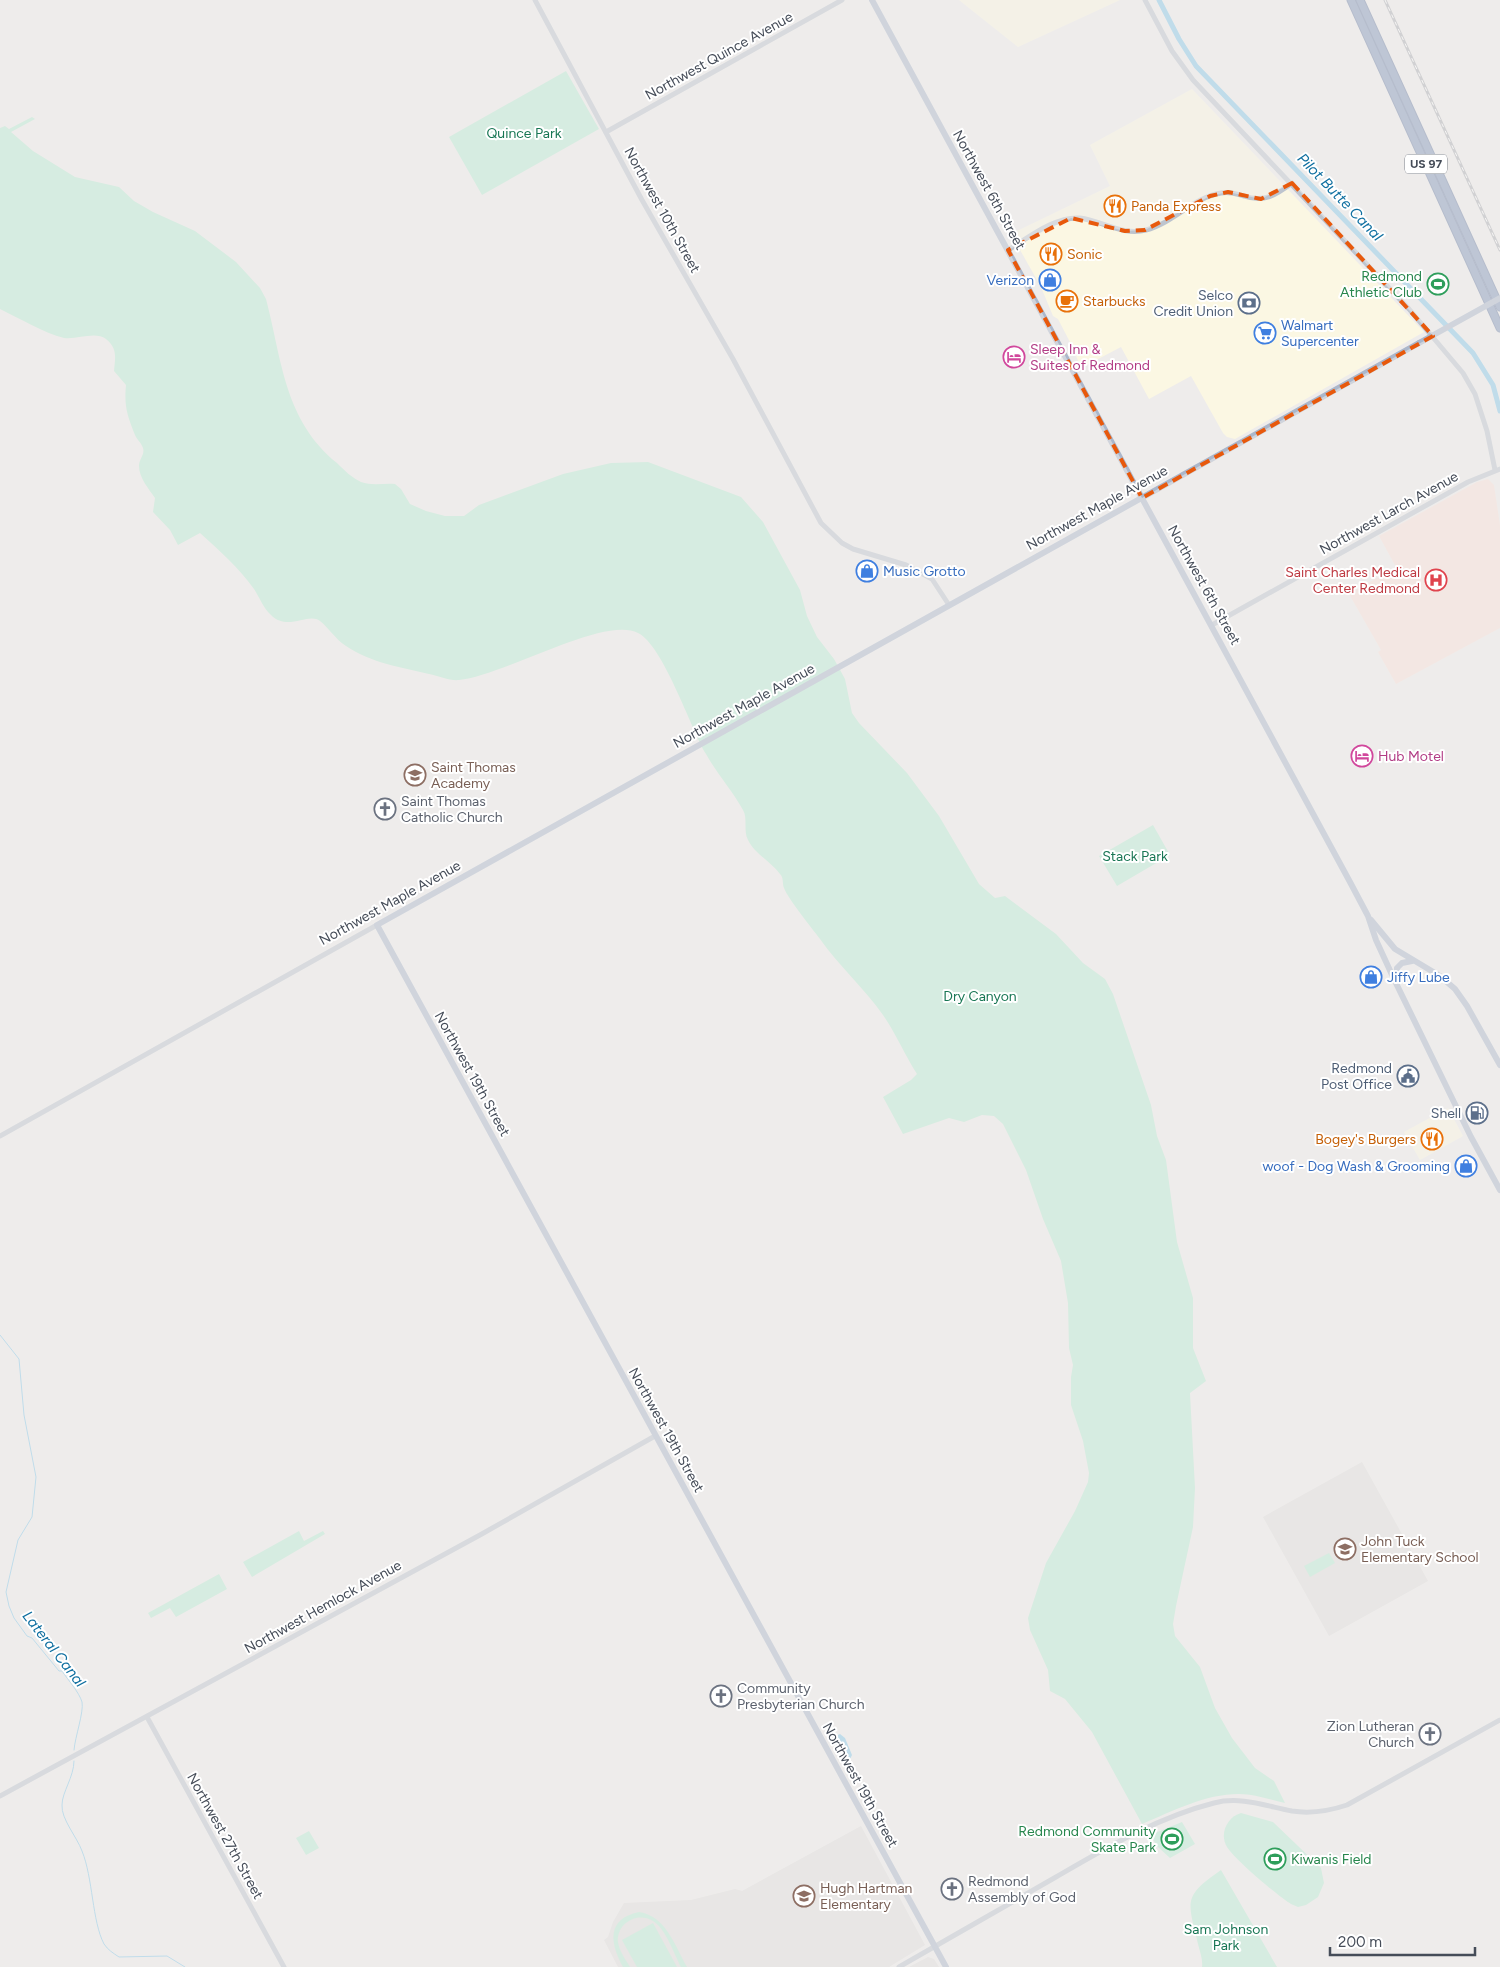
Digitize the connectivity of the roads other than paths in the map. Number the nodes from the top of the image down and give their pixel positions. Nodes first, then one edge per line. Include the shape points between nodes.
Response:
1 (535, 0) edge
2 (842, 0) edge
3 (872, 0) edge
4 (1145, 0) edge
5 (1351, 0) edge
6 (1360, 0) edge
7 (606, 132) junction
8 (1292, 183) junction
9 (1008, 250) junction
10 (1500, 298) edge
11 (1500, 307) edge
12 (1500, 328) edge
13 (1498, 469) edge
14 (1142, 498) junction
15 (948, 605) junction
16 (1212, 625) junction
17 (1368, 916) junction
18 (377, 925) junction
19 (1412, 961) junction
20 (1396, 983) junction
21 (1500, 1065) edge
22 (0, 1136) edge
23 (1500, 1190) edge
24 (656, 1436) junction
25 (147, 1716) junction
26 (1500, 1720) edge
27 (0, 1796) edge
28 (934, 1947) junction
29 (284, 1967) edge
30 (899, 1967) edge
31 (946, 1967) edge

1 - 7 street, Northwest 10th Street
2 - 7 street, Northwest Quince Avenue
3 - 9 main road, Northwest 6th Street
4 - 8 street via 1184,69
5 - 12 highway, US 97
6 - 11 highway, US 97
7 - 15 street, Northwest 10th Street via 821,523 852,549 906,565 932,579
8 - 9 street via 1261,199 1234,192 1210,196 1145,230 1125,231 1080,218 1066,220
8 - 13 street via 1464,373 1478,403
9 - 14 main road, Northwest 6th Street
10 - 14 main road, Northwest Maple Avenue, bridge
13 - 16 street, Northwest Larch Avenue via 1468,482
14 - 15 main road, Northwest Maple Avenue
14 - 16 main road, Northwest 6th Street
15 - 18 main road, Northwest Maple Avenue
16 - 17 main road, Northwest 6th Street
17 - 19 main road via 1395,948
17 - 20 main road, Northwest 6th Street
18 - 22 street, Northwest Maple Avenue
18 - 24 main road, Northwest 19th Street
19 - 20 main road via 1397,968
19 - 21 main road via 1440,976 1455,989
20 - 23 main road, Northwest 6th Street
24 - 25 street, Northwest Hemlock Avenue
24 - 28 main road, Northwest 19th Street
25 - 27 street, Northwest Hemlock Avenue
25 - 29 street, Northwest 27th Street
26 - 28 street via 1333,1810 1292,1811 1235,1800 1204,1806 1105,1848
28 - 30 street
28 - 31 main road, Northwest 19th Street

